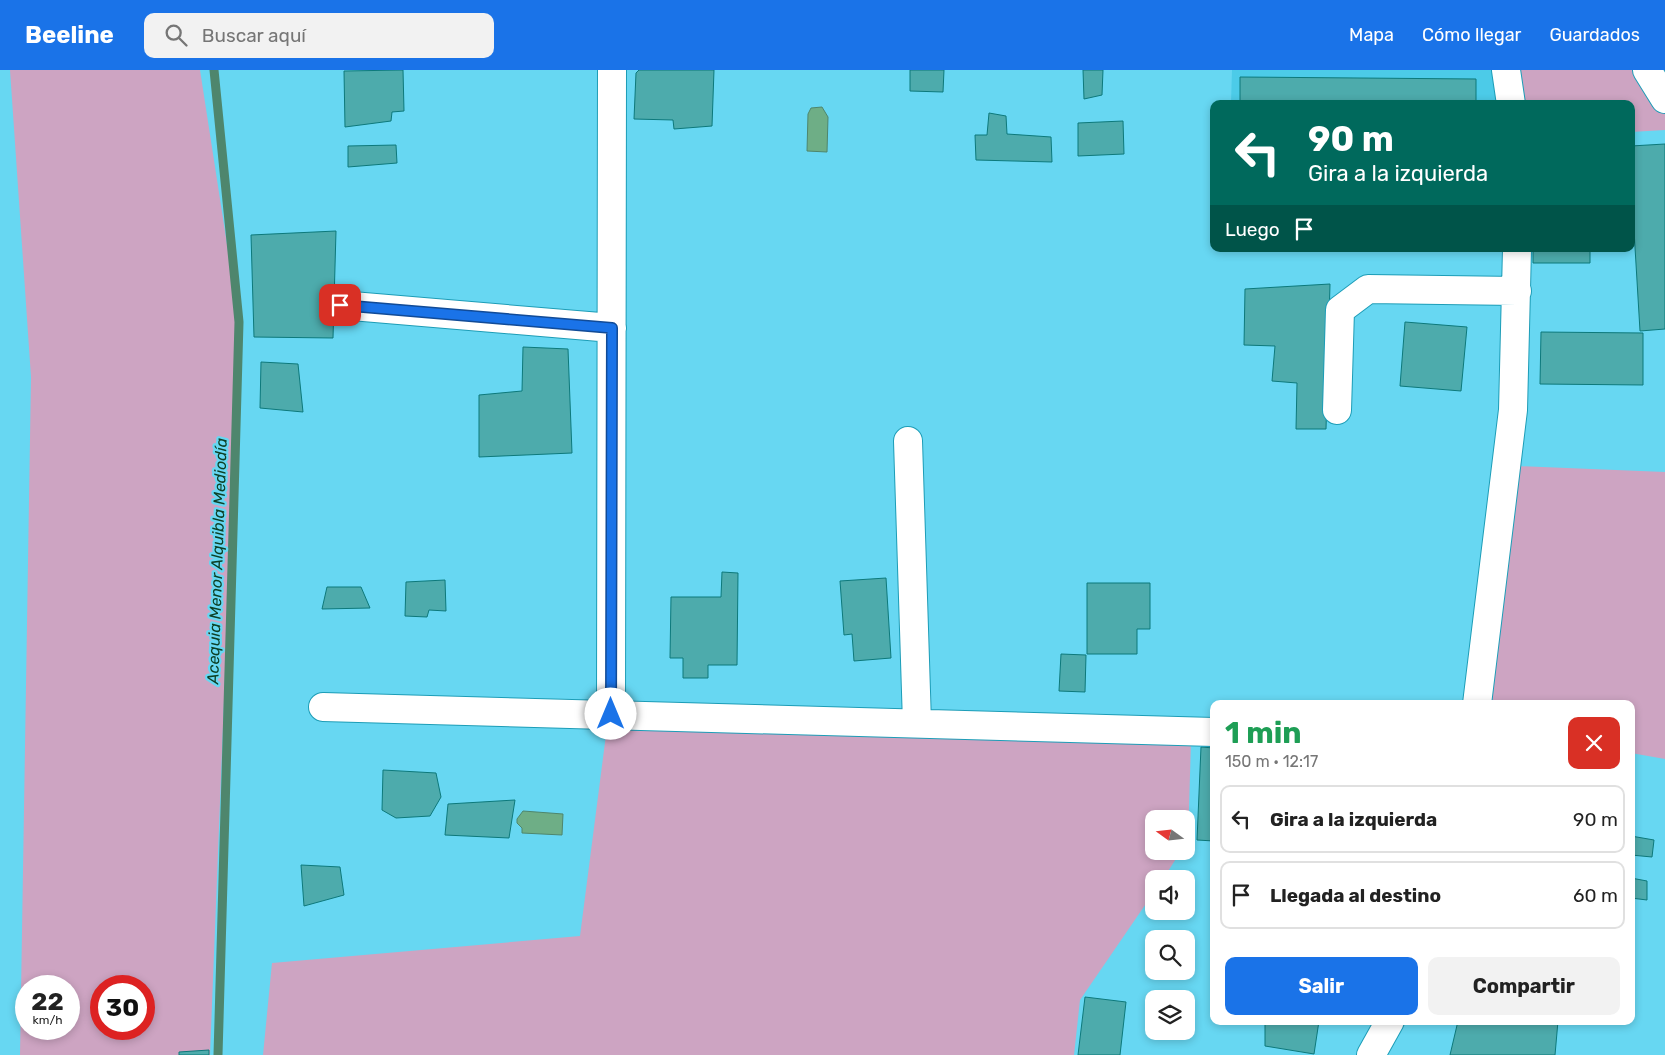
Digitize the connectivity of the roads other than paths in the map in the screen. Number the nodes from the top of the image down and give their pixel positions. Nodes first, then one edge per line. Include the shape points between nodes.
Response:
1 (612, 70) edge
2 (1506, 70) edge
3 (1647, 70) edge
4 (1665, 98) edge
5 (1510, 100) edge
6 (1517, 252) edge
7 (1517, 291) junction
8 (340, 305) dead end
9 (612, 328) junction
10 (1337, 410) dead end
11 (908, 441) dead end
12 (1477, 700) edge
13 (323, 707) dead end
14 (611, 714) junction
15 (917, 724) junction
16 (1210, 732) edge
17 (1388, 1025) edge
18 (1371, 1055) edge

1 - 9 street
2 - 5 street
3 - 4 street
6 - 7 street
7 - 10 street via 1368,289 1340,310
7 - 12 street via 1513,410
8 - 9 street
9 - 14 street
11 - 15 street
13 - 14 street
14 - 15 street
15 - 16 street
17 - 18 street

